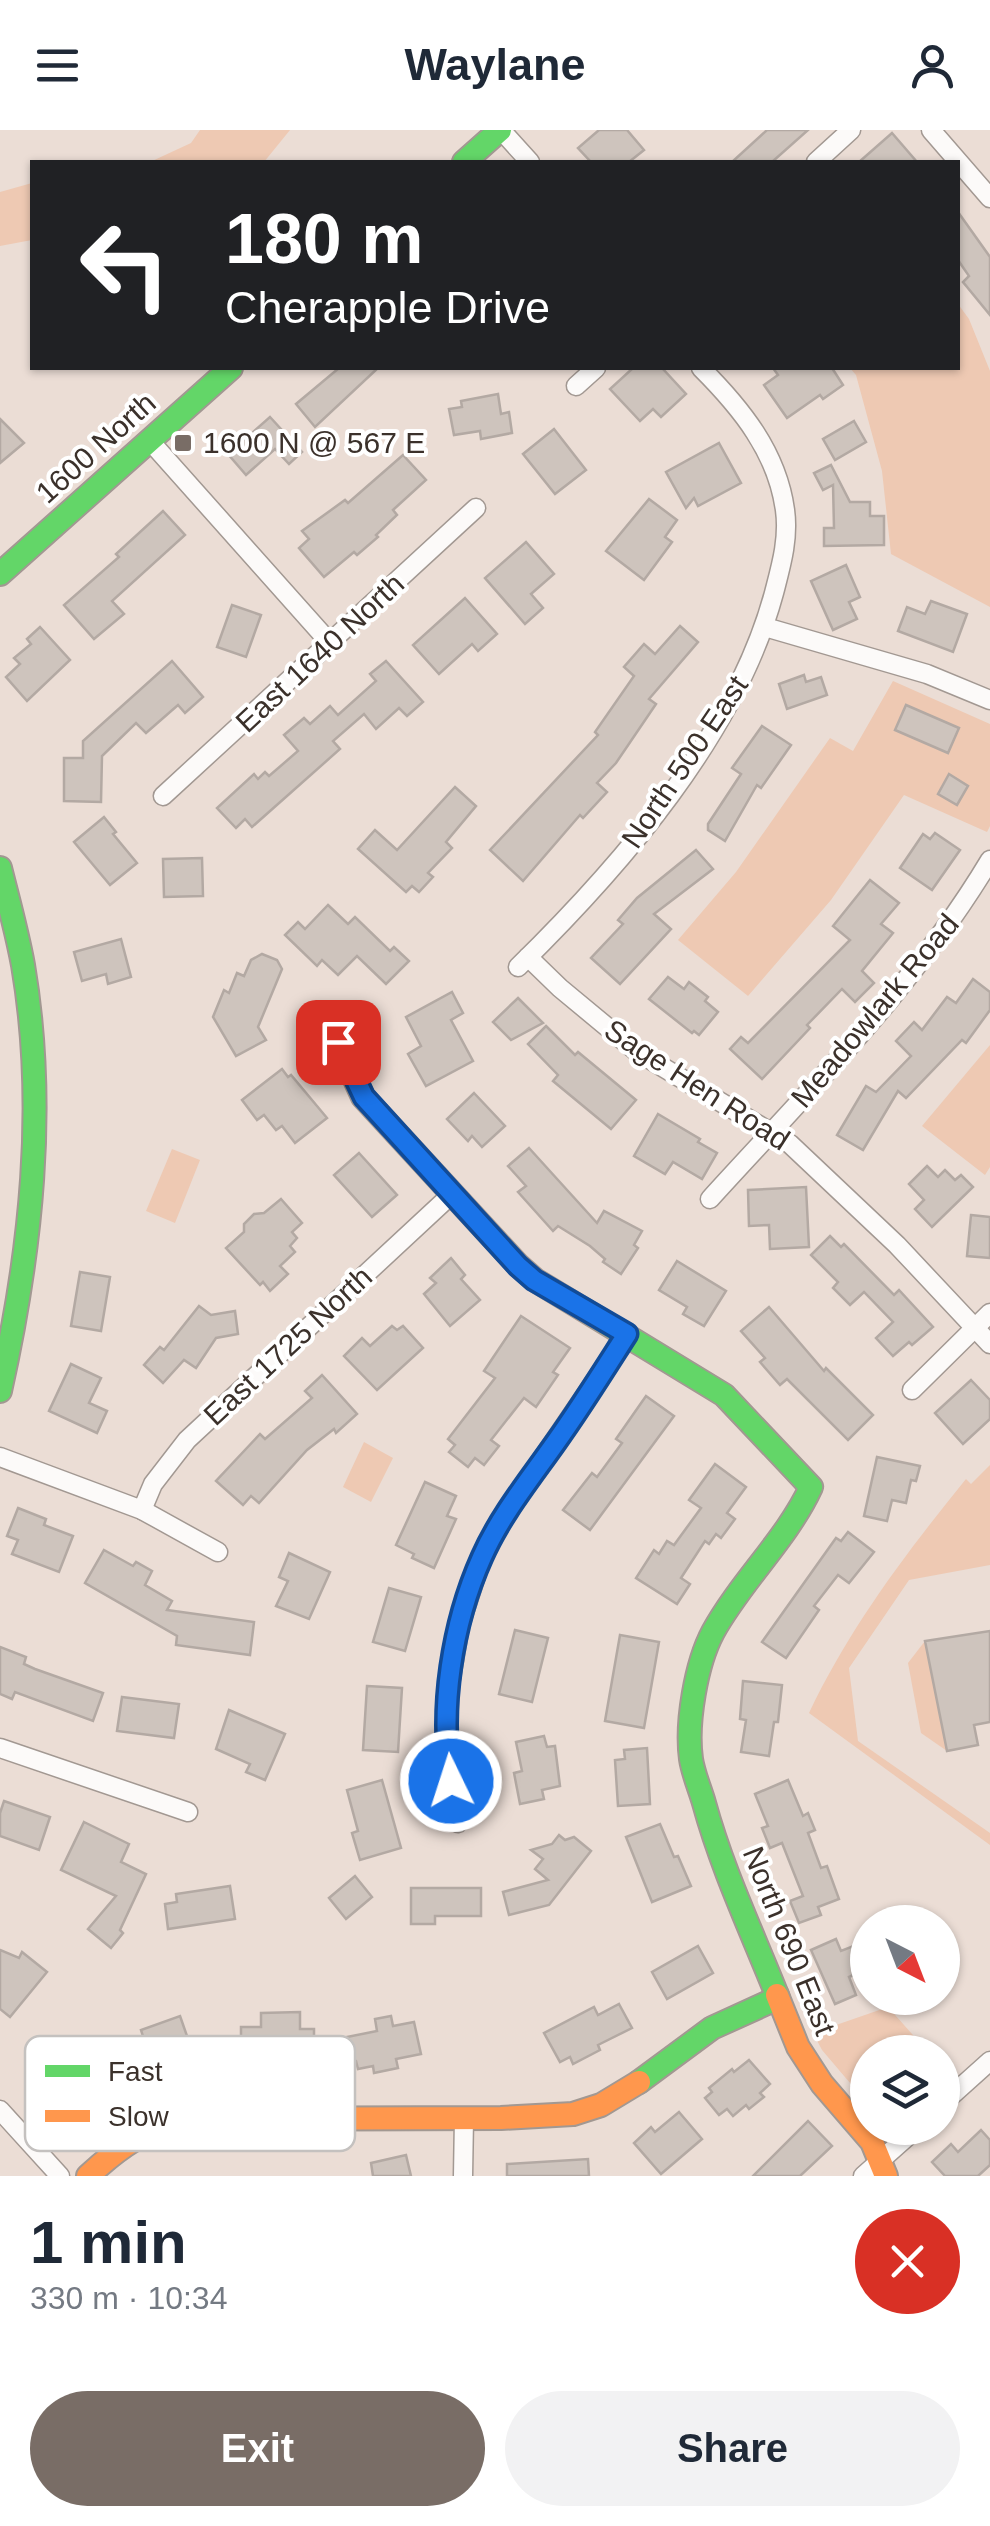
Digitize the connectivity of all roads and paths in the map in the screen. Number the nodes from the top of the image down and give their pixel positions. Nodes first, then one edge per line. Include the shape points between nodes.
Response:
1 (500, 130) edge
2 (851, 130) edge
3 (931, 130) edge
4 (477, 158) edge
5 (528, 160) edge
6 (818, 160) edge
7 (957, 160) edge
8 (960, 163) edge
9 (990, 198) edge
10 (230, 370) edge
11 (594, 370) edge
12 (704, 370) edge
13 (576, 386) dead end
14 (150, 441) junction
15 (476, 508) dead end
16 (0, 574) edge
17 (765, 626) junction
18 (330, 643) junction
19 (990, 700) edge
20 (164, 796) dead end
21 (990, 860) edge
22 (0, 868) edge
23 (7, 928) edge
24 (523, 962) joint
25 (338, 1042) dead end
26 (772, 1130) junction
27 (452, 1194) junction
28 (710, 1199) dead end
29 (990, 1313) edge
30 (975, 1329) junction
31 (627, 1334) junction
32 (990, 1344) edge
33 (912, 1390) dead end
34 (0, 1391) edge
35 (0, 1457) edge
36 (142, 1510) junction
37 (218, 1552) dead end
38 (0, 1748) edge
39 (188, 1812) dead end
40 (458, 1823) dead end
41 (778, 1998) junction
42 (990, 2061) edge
43 (960, 2088) edge
44 (0, 2110) edge
45 (355, 2118) edge
46 (464, 2118) junction
47 (25, 2138) edge
48 (901, 2145) edge
49 (37, 2151) edge
50 (117, 2151) edge
51 (876, 2171) edge
52 (60, 2176) edge
53 (88, 2176) edge
54 (463, 2176) edge

1 - 4 street
1 - 5 street
2 - 6 street
3 - 7 street
8 - 9 street
10 - 14 street, 1600 North
11 - 13 street
12 - 17 street, North 500 East via 746,416 782,497 785,553
14 - 16 street, 1600 North
14 - 18 street
15 - 18 street, East 1640 North
17 - 19 street
17 - 24 street, North 500 East via 745,676 630,848
18 - 20 street, East 1640 North
21 - 26 street, Meadowlark Road via 927,956
22 - 23 street
23 - 34 street via 32,1030 32,1158 21,1275
24 - 26 street, Sage Hen Road via 636,1050
25 - 27 street via 364,1097
26 - 28 street, Meadowlark Road
26 - 30 street, Sage Hen Road
27 - 31 street via 534,1280
27 - 36 street, East 1725 North via 187,1440
29 - 30 street
30 - 32 street, Sage Hen Road
30 - 33 street
31 - 40 street via 482,1557 460,1625 448,1696 448,1761
31 - 41 street, North 690 East via 724,1395 811,1487 721,1616 701,1661 692,1706 691,1758 700,1796
35 - 36 street
36 - 37 street
38 - 39 street
41 - 46 street via 712,2028 598,2106 572,2114
41 - 51 street, North 690 East via 808,2064 872,2142
42 - 43 street
44 - 47 street
45 - 46 street
46 - 54 street
48 - 51 street
49 - 52 street
50 - 53 street

